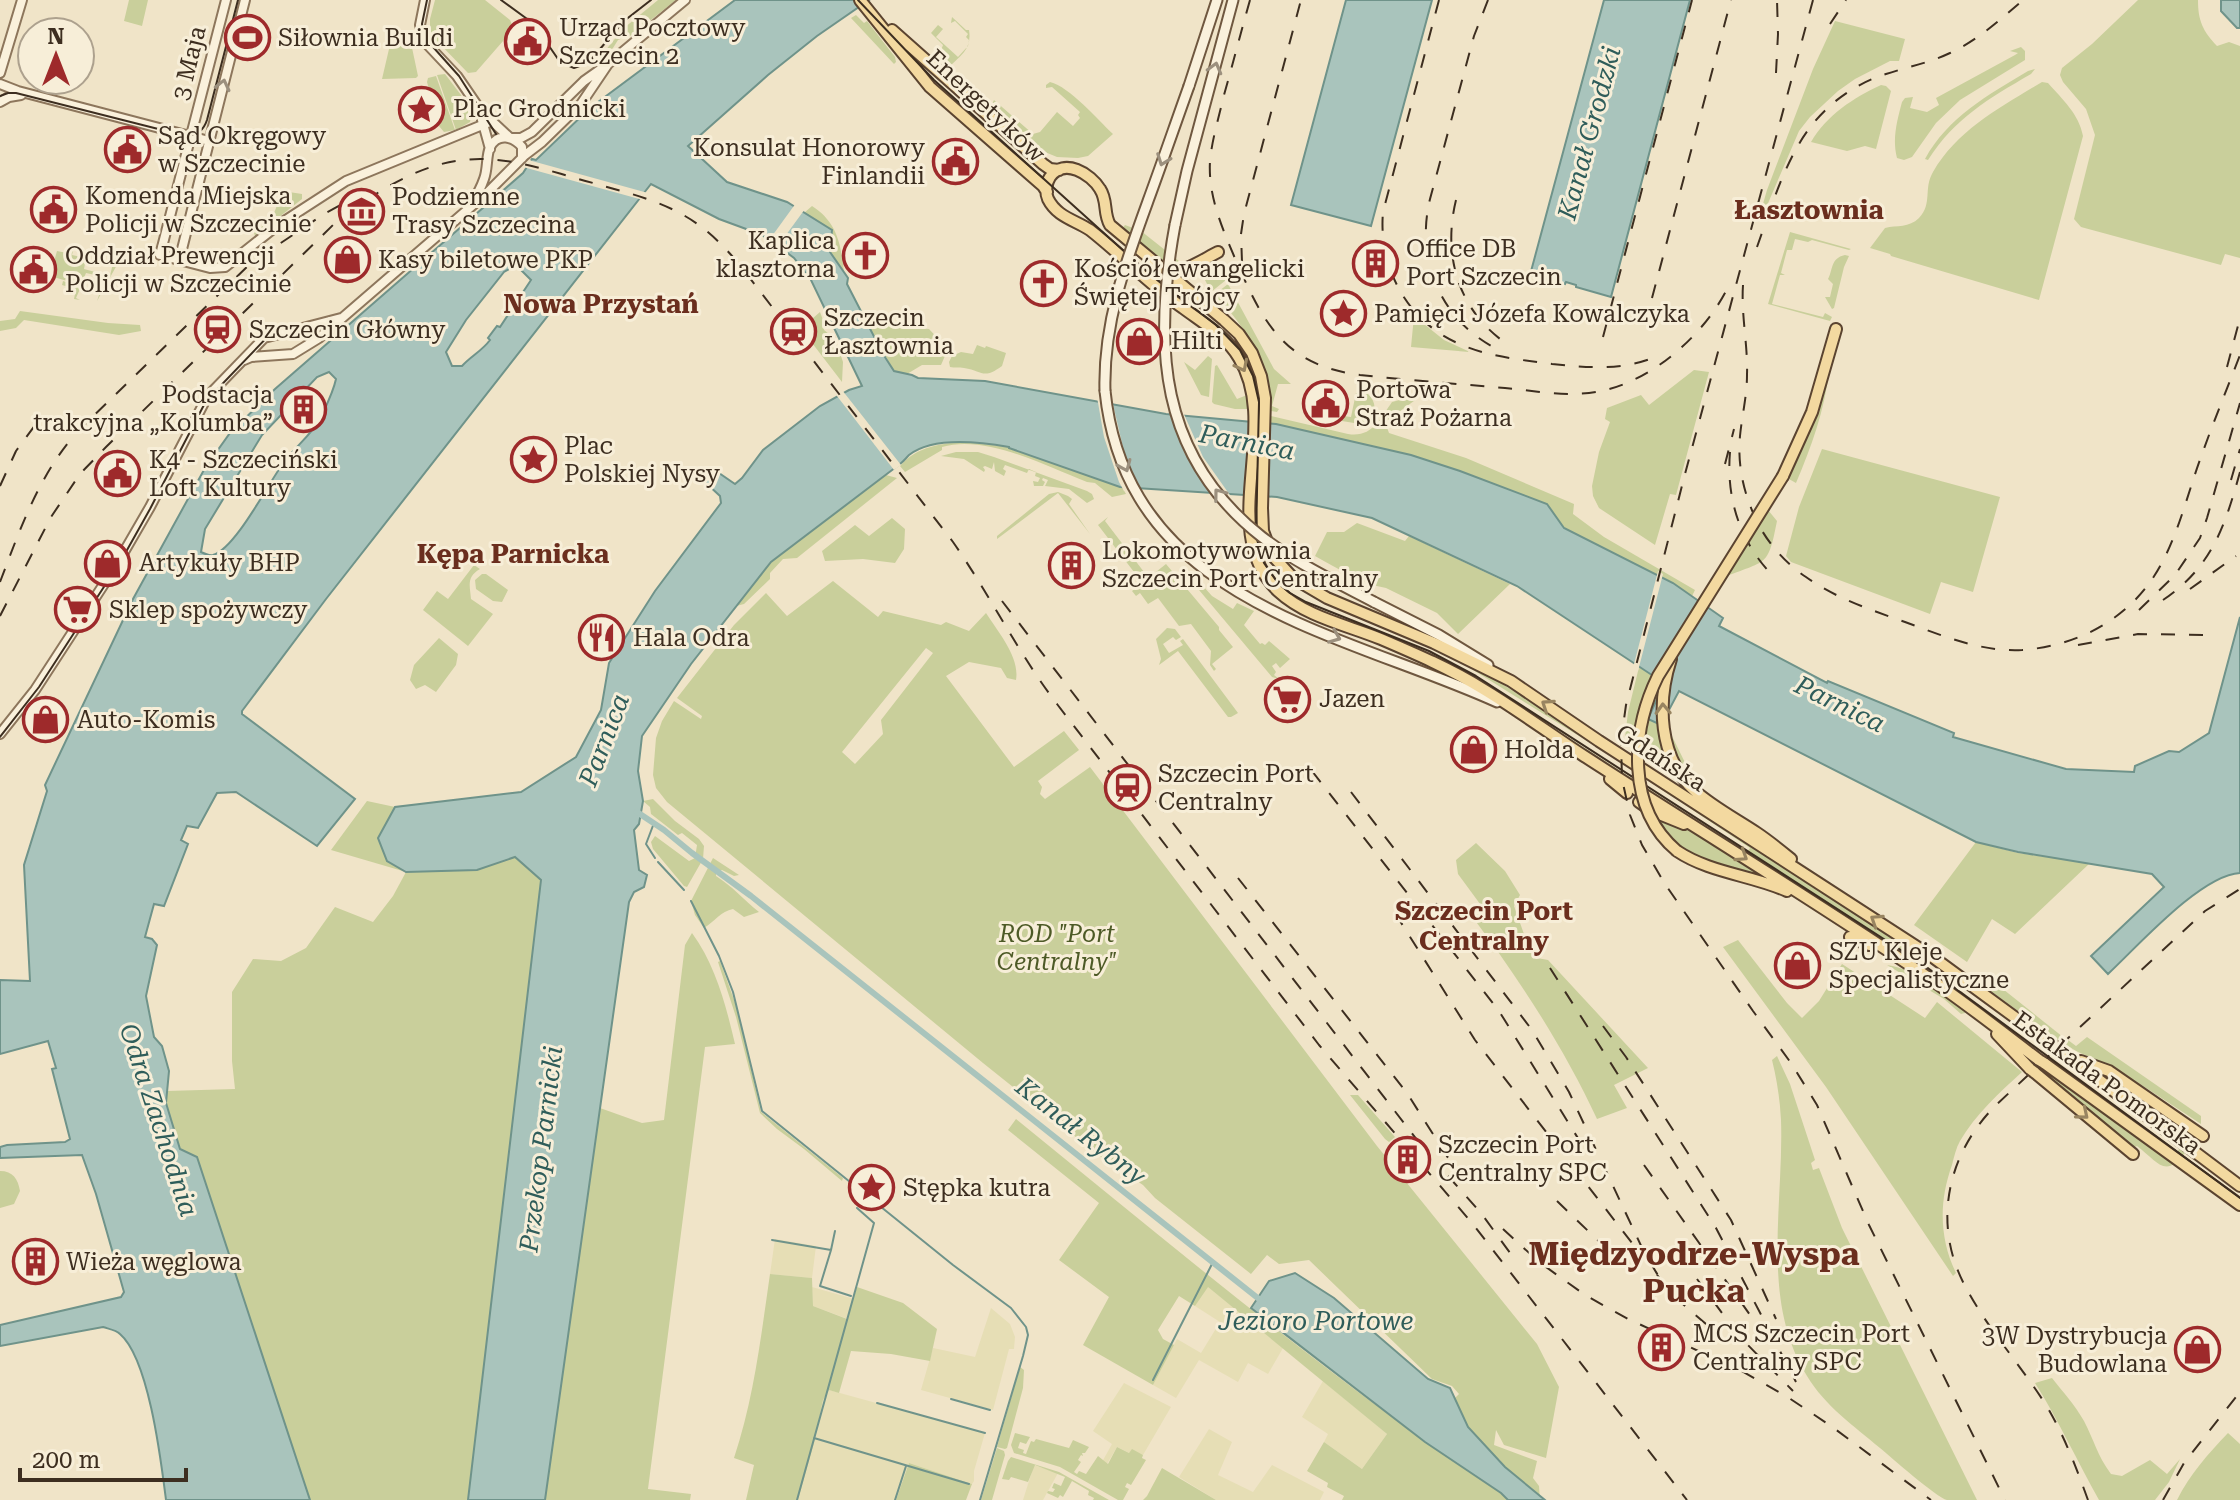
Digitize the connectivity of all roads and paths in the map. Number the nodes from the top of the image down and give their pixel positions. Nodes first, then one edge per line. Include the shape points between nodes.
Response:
1 (22, 0) edge
2 (226, 0) edge
3 (245, 0) edge
4 (425, 0) edge
5 (685, 0) edge
6 (1217, 0) edge
7 (1233, 0) edge
8 (864, 5) edge
9 (608, 64) junction
10 (1, 68) edge
11 (34, 96) edge
12 (488, 123) junction
13 (191, 136) junction
14 (511, 138) junction
15 (209, 141) junction
16 (490, 149) junction
17 (522, 158) junction
18 (488, 164) junction
19 (1059, 170) junction
20 (508, 173) junction
21 (1047, 192) junction
22 (1105, 209) junction
23 (461, 215) junction
24 (1081, 225) junction
25 (1218, 252) dead end
26 (179, 261) junction
27 (1188, 267) junction
28 (1165, 271) junction
29 (1197, 297) junction
30 (341, 318) junction
31 (1836, 329) dead end
32 (240, 362) junction
33 (1260, 408) junction
34 (1257, 498) junction
35 (1675, 649) junction
36 (1511, 681) junction
37 (1532, 721) junction
38 (0, 734) edge
39 (1581, 754) junction
40 (1627, 793) dead end
41 (1639, 802) dead end
42 (1701, 830) junction
43 (1823, 886) junction
44 (1827, 912) junction
45 (1850, 937) dead end
46 (1900, 959) junction
47 (1989, 1022) junction
48 (2059, 1049) junction
49 (2203, 1136) dead end
50 (2133, 1154) dead end
51 (2240, 1186) edge
52 (2240, 1205) edge

1 - 10 street
2 - 13 street, 3 Maja
15 -> 3 street, 3 Maja
4 - 12 street via 423,37
5 - 9 street
6 -> 37 main road, bridge via 1112,310 1106,344 1107,409 1128,476 1172,540 1235,592
36 -> 7 main road, bridge via 1258,534 1214,487 1180,426 1165,362 1169,262 1183,185
8 - 19 main road, Energetyków via 1043,164
8 - 21 main road, Energetyków via 930,87
9 - 14 street via 531,133
9 - 17 street via 579,106
11 - 13 street
12 - 14 street
12 - 16 street
12 - 26 street via 346,181 227,266
13 - 15 street, 3 Maja
13 - 26 street, 3 Maja via 160,255
14 - 16 street via 499,139
14 - 17 street via 523,148
15 - 26 street, 3 Maja
16 - 18 street
17 - 20 street
18 - 20 street via 495,173
18 - 23 street via 476,197
19 - 21 main road via 1049,179
19 - 22 main road via 1073,168 1090,177 1103,193
20 - 23 street
21 - 24 main road via 1059,212
22 - 24 main road via 1096,222
22 - 28 main road via 1110,225
23 - 30 street
24 -> 33 main road via 1225,340 1238,356
25 - 27 main road
27 - 28 main road
27 - 29 main road via 1186,282
28 - 29 main road
29 - 33 main road via 1249,349 1261,376
30 - 32 street via 263,339
30 - 32 street via 293,354
31 - 35 main road, bridge via 1812,412 1783,476
32 - 38 street via 205,399 127,547 34,692
33 - 34 main road
34 - 36 main road, Gdańska via 1267,544 1300,583
34 - 37 main road, Gdańska via 1250,525 1255,552 1268,579 1285,597 1444,667
43 -> 35 main road, bridge via 1765,838 1700,795 1677,769 1664,729 1662,698
35 - 44 main road, bridge via 1649,696 1638,751 1640,783 1659,833 1699,864 1779,888
43 -> 36 main road, Gdańska
37 - 39 main road, Gdańska
39 - 40 main road
39 - 42 main road, Gdańska
41 - 42 main road
42 -> 44 main road, Gdańska
48 -> 43 main road, Gdańska
44 - 46 main road, Gdańska
45 - 46 main road
46 - 47 main road, Gdańska
47 -> 50 main road via 2032,1070
47 - 52 main road, Estakada Pomorska
48 - 49 main road via 2109,1071
48 - 51 main road, Estakada Pomorska

